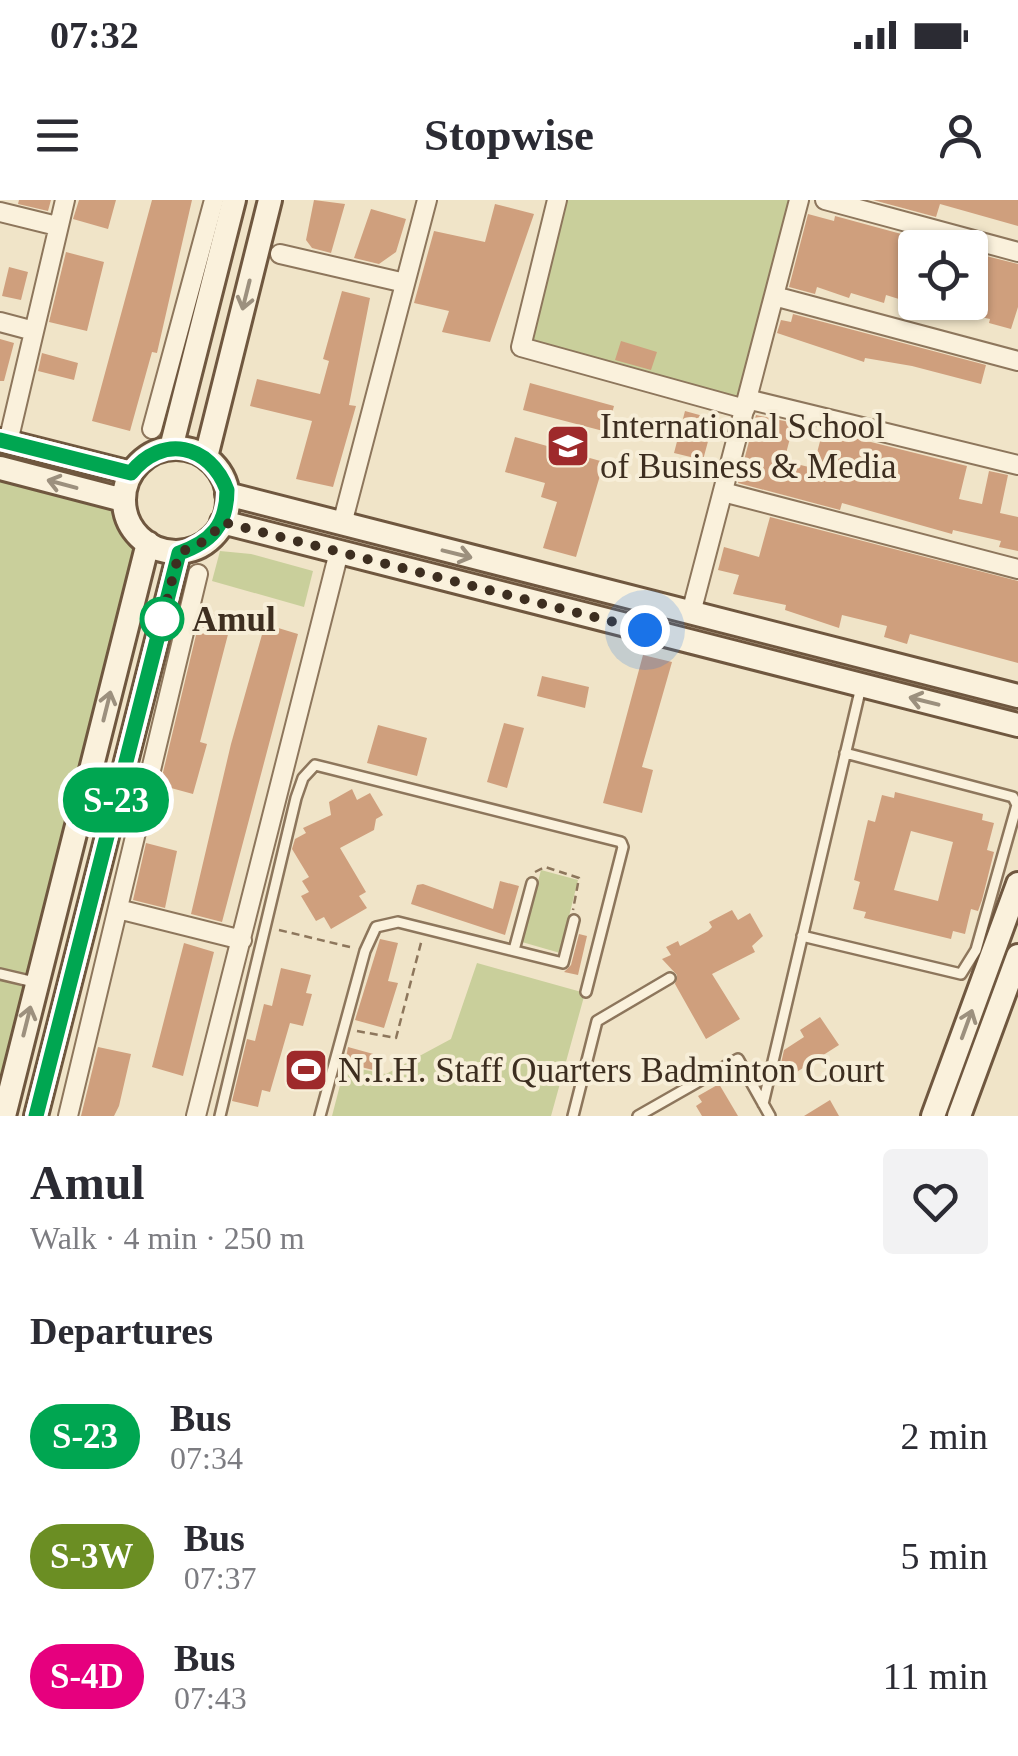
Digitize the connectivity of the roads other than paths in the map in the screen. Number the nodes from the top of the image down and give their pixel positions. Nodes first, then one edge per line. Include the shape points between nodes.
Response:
1 (65, 200) edge
2 (214, 200) edge
3 (234, 200) edge
4 (270, 200) edge
5 (427, 200) edge
6 (557, 200) edge
7 (799, 200) edge
8 (825, 200) edge
9 (0, 212) edge
10 (58, 226) junction
11 (1018, 252) edge
12 (280, 254) dead end
13 (405, 284) junction
14 (774, 296) junction
15 (0, 322) edge
16 (34, 331) junction
17 (1018, 361) edge
18 (746, 404) junction
19 (152, 429) dead end
20 (4, 441) edge
21 (172, 448) junction
22 (206, 457) junction
23 (1018, 464) edge
24 (0, 468) edge
25 (131, 473) junction
26 (724, 492) junction
27 (227, 494) junction
28 (123, 500) junction
29 (222, 522) junction
30 (342, 524) junction
31 (412, 542) junction
32 (148, 543) junction
33 (339, 552) junction
34 (179, 553) junction
35 (1018, 568) edge
36 (404, 569) junction
37 (198, 574) dead end
38 (692, 613) junction
39 (773, 634) junction
40 (765, 660) junction
41 (861, 685) junction
42 (1013, 695) edge
43 (1010, 722) edge
44 (845, 752) junction
45 (532, 883) road end
46 (1018, 884) edge
47 (118, 910) junction
48 (574, 920) road end
49 (802, 936) junction
50 (242, 940) junction
51 (514, 950) junction
52 (1018, 956) edge
53 (0, 974) edge
54 (670, 978) dead end
55 (37, 982) junction
56 (68, 991) junction
57 (586, 992) dead end
58 (96, 1000) junction
59 (763, 1104) junction
60 (219, 1115) edge
61 (4, 1116) edge
62 (36, 1116) edge
63 (68, 1116) edge
64 (196, 1116) edge
65 (320, 1116) edge
66 (573, 1116) edge
67 (638, 1116) edge
68 (770, 1116) edge
69 (934, 1116) edge
70 (959, 1116) edge

1 - 10 street
2 - 19 street
3 - 21 main road
4 -> 22 main road via 236,378
5 - 13 street
6 - 18 street via 521,347
7 - 14 street
8 - 11 street
9 - 10 street
10 - 16 street
12 - 13 street
13 - 30 street
14 - 17 street
14 - 18 street
15 - 16 street
16 - 20 street
18 - 23 street
18 - 26 street
20 - 25 main road
21 - 22 main road
21 - 25 main road via 143,458
22 - 27 main road via 221,473
28 -> 24 main road
25 - 28 main road
26 - 35 street
26 - 38 street
27 - 29 main road
27 - 30 main road
28 - 32 main road via 133,530
29 - 33 main road
29 - 34 main road via 209,539
30 - 31 main road
31 - 36 main road
31 -> 38 main road
32 - 34 main road
55 -> 32 main road
33 - 36 main road
33 - 50 street
34 - 56 main road
36 - 40 main road
37 - 47 street
38 - 39 main road
39 - 40 main road
39 - 42 main road
40 - 41 main road
43 -> 41 main road
41 - 44 lane
42 - 43 main road
44 - 49 lane
44 - 49 lane via 1013,797 1017,805 976,950 961,974
45 - 51 lane
69 -> 46 main road
47 - 50 street
47 - 58 street
48 - 51 lane via 563,963
49 - 59 lane
50 - 64 street
51 - 65 lane via 386,922 372,932
52 - 70 main road
53 - 55 lane
54 - 66 lane via 597,1020
61 -> 55 main road
56 - 58 street
56 - 62 main road
57 - 60 lane via 620,842 311,766 300,784
58 - 63 street
59 - 67 lane via 738,1059
59 - 68 lane

